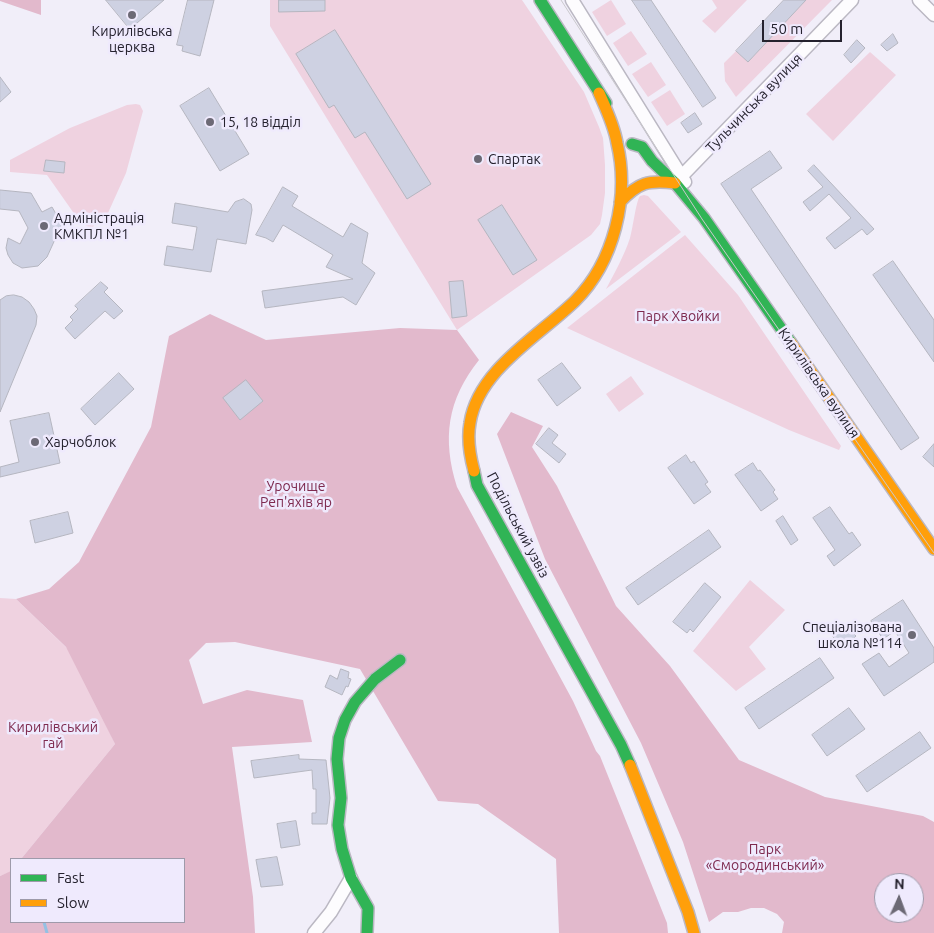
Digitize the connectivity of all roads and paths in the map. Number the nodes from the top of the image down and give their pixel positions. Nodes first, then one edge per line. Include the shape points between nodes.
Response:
1 (540, 0) edge
2 (572, 0) edge
3 (852, 0) edge
4 (918, 0) edge
5 (934, 14) edge
6 (599, 93) junction
7 (678, 180) junction
8 (620, 202) junction
9 (704, 218) joint
10 (934, 549) edge
11 (400, 660) dead end
12 (351, 878) junction
13 (314, 933) edge
14 (367, 933) edge
15 (694, 933) edge

1 - 6 street, Кирилівська вулиця
2 - 7 street, Кирилівська вулиця
3 - 7 street, Тульчинська вулиця
4 - 5 street
6 - 7 street, Кирилівська вулиця via 632,144 642,147 652,160
6 - 8 street, Подільський узвіз via 614,128 620,157
7 - 8 street via 639,184
7 - 9 street, Кирилівська вулиця
8 - 15 street, Подільський узвіз via 607,251 593,278 576,301 491,375 480,394 470,417 470,464 477,485 621,745
9 - 10 street, Кирилівська вулиця
11 - 12 street via 375,679 355,702 339,738 337,759 341,798 338,825
12 - 13 street
12 - 14 street via 368,908

